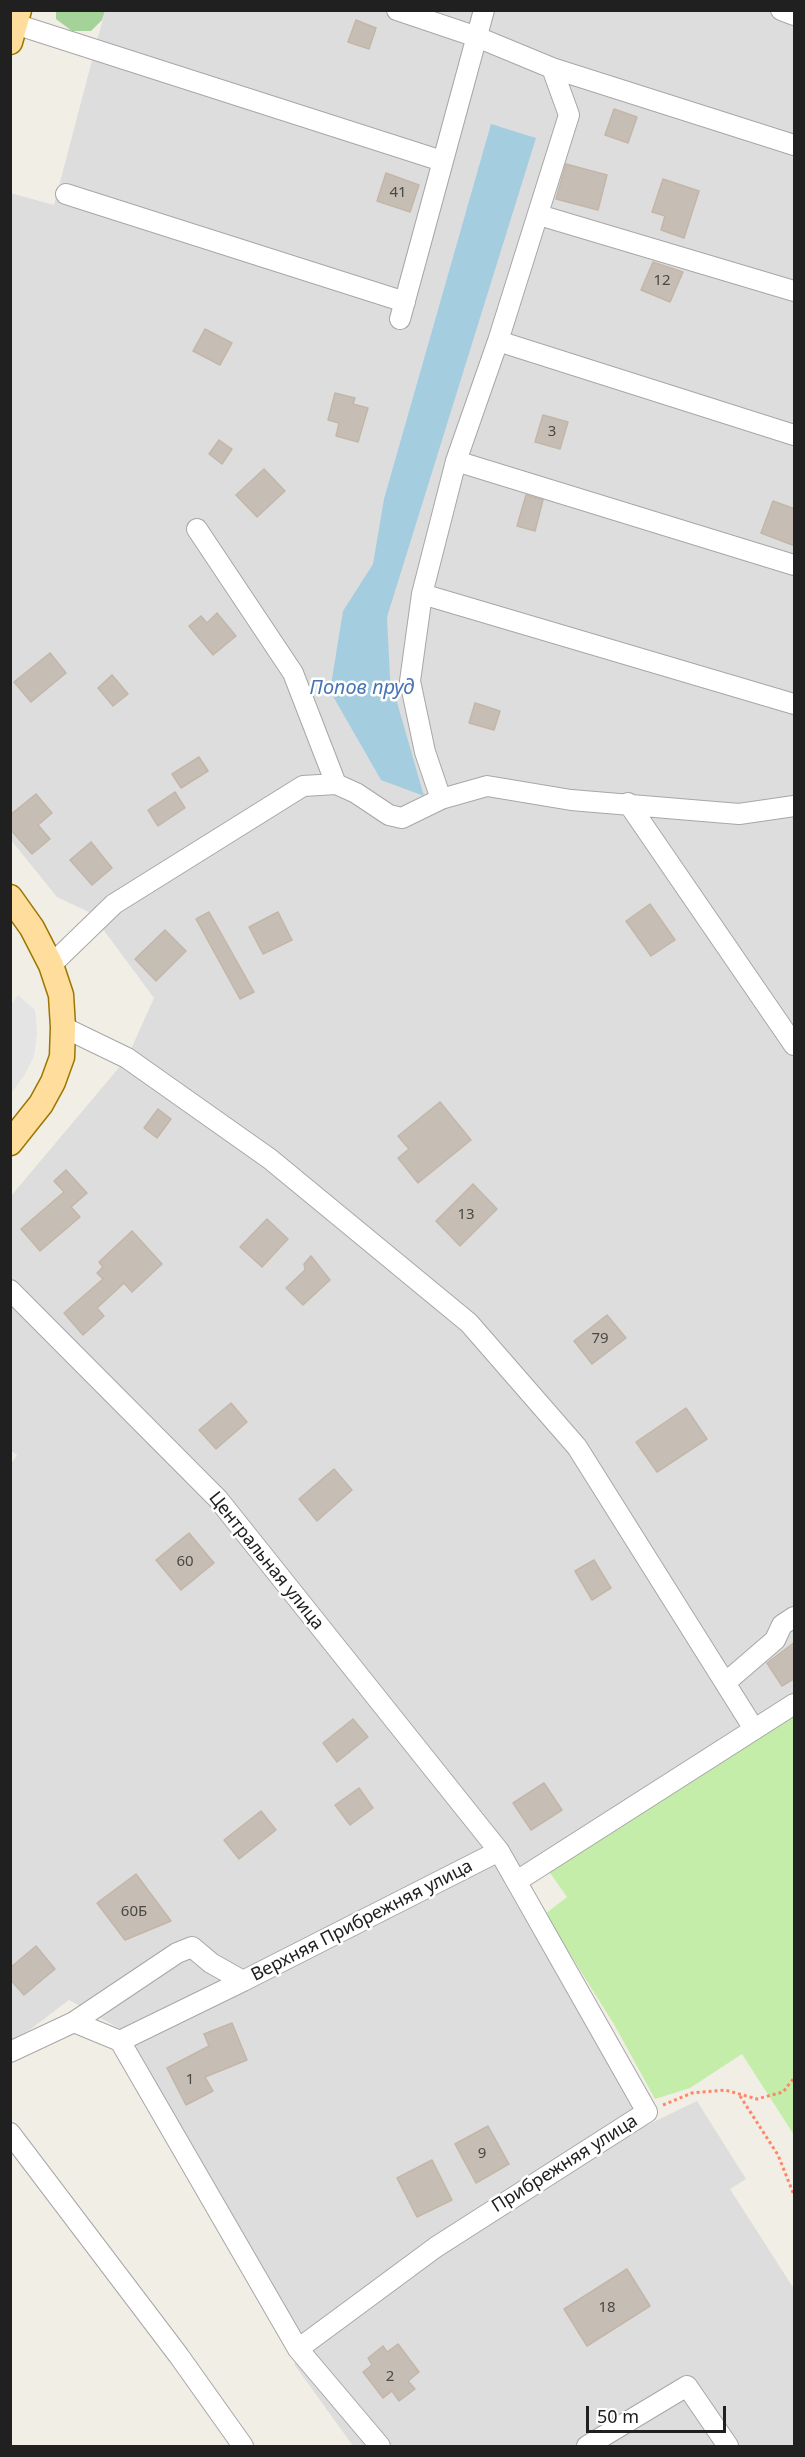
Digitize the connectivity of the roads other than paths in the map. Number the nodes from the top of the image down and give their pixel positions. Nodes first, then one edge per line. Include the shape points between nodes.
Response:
1 (397, 10) edge
2 (484, 10) edge
3 (781, 10) edge
4 (795, 15) edge
5 (15, 25) edge
6 (477, 37) junction
7 (552, 68) junction
8 (795, 145) edge
9 (442, 161) junction
10 (66, 194) dead end
11 (539, 215) junction
12 (795, 291) edge
13 (498, 341) junction
14 (795, 435) edge
15 (456, 461) junction
16 (197, 529) dead end
17 (795, 565) edge
18 (422, 594) junction
19 (795, 704) edge
20 (336, 784) junction
21 (441, 799) junction
22 (628, 803) junction
23 (795, 806) edge
24 (10, 897) edge
25 (51, 965) junction
26 (63, 1027) junction
27 (795, 1045) edge
28 (10, 1143) edge
29 (10, 1290) edge
30 (795, 1617) edge
31 (725, 1683) junction
32 (795, 1704) edge
33 (749, 1720) dead end
34 (499, 1851) junction
35 (517, 1881) junction
36 (243, 1981) junction
37 (74, 2022) junction
38 (120, 2041) junction
39 (10, 2052) edge
40 (10, 2133) edge
41 (298, 2349) junction
42 (243, 2446) edge
43 (380, 2446) edge
44 (587, 2446) edge
45 (728, 2446) edge

1 - 6 street
2 - 6 street
3 - 4 street
5 - 9 street
6 - 7 street
6 - 9 street
7 - 8 street
7 - 11 street via 569,115
9 - 10 street via 403,311
11 - 12 street
11 - 13 street
13 - 14 street
13 - 15 street
15 - 17 street
15 - 18 street
16 - 20 street via 293,673
18 - 19 street
18 - 21 street via 410,681 425,752
20 - 21 street via 389,815 402,818
20 - 25 street via 303,786 222,835 114,904
21 - 22 street via 487,786 571,800
22 - 23 street via 739,814
22 - 27 street
24 - 25 main road
25 - 26 main road via 61,995
26 - 28 main road via 62,1057 53,1082
26 - 31 street via 127,1058 270,1159 469,1323 577,1447
29 - 34 street, Центральная улица via 218,1498
30 - 31 street via 782,1625 775,1640
31 - 33 street
32 - 35 street
34 - 35 street, Прибрежняя улица
34 - 36 street, Верхняя Прибрежняя улица
35 - 41 street, Прибрежняя улица via 647,2112 436,2247
36 - 37 street, Верхняя Прибрежняя улица via 192,1947
36 - 38 street
37 - 38 street
37 - 39 street, Верхняя Прибрежняя улица
38 - 41 street
40 - 42 street
41 - 43 street
44 - 45 street via 687,2386

